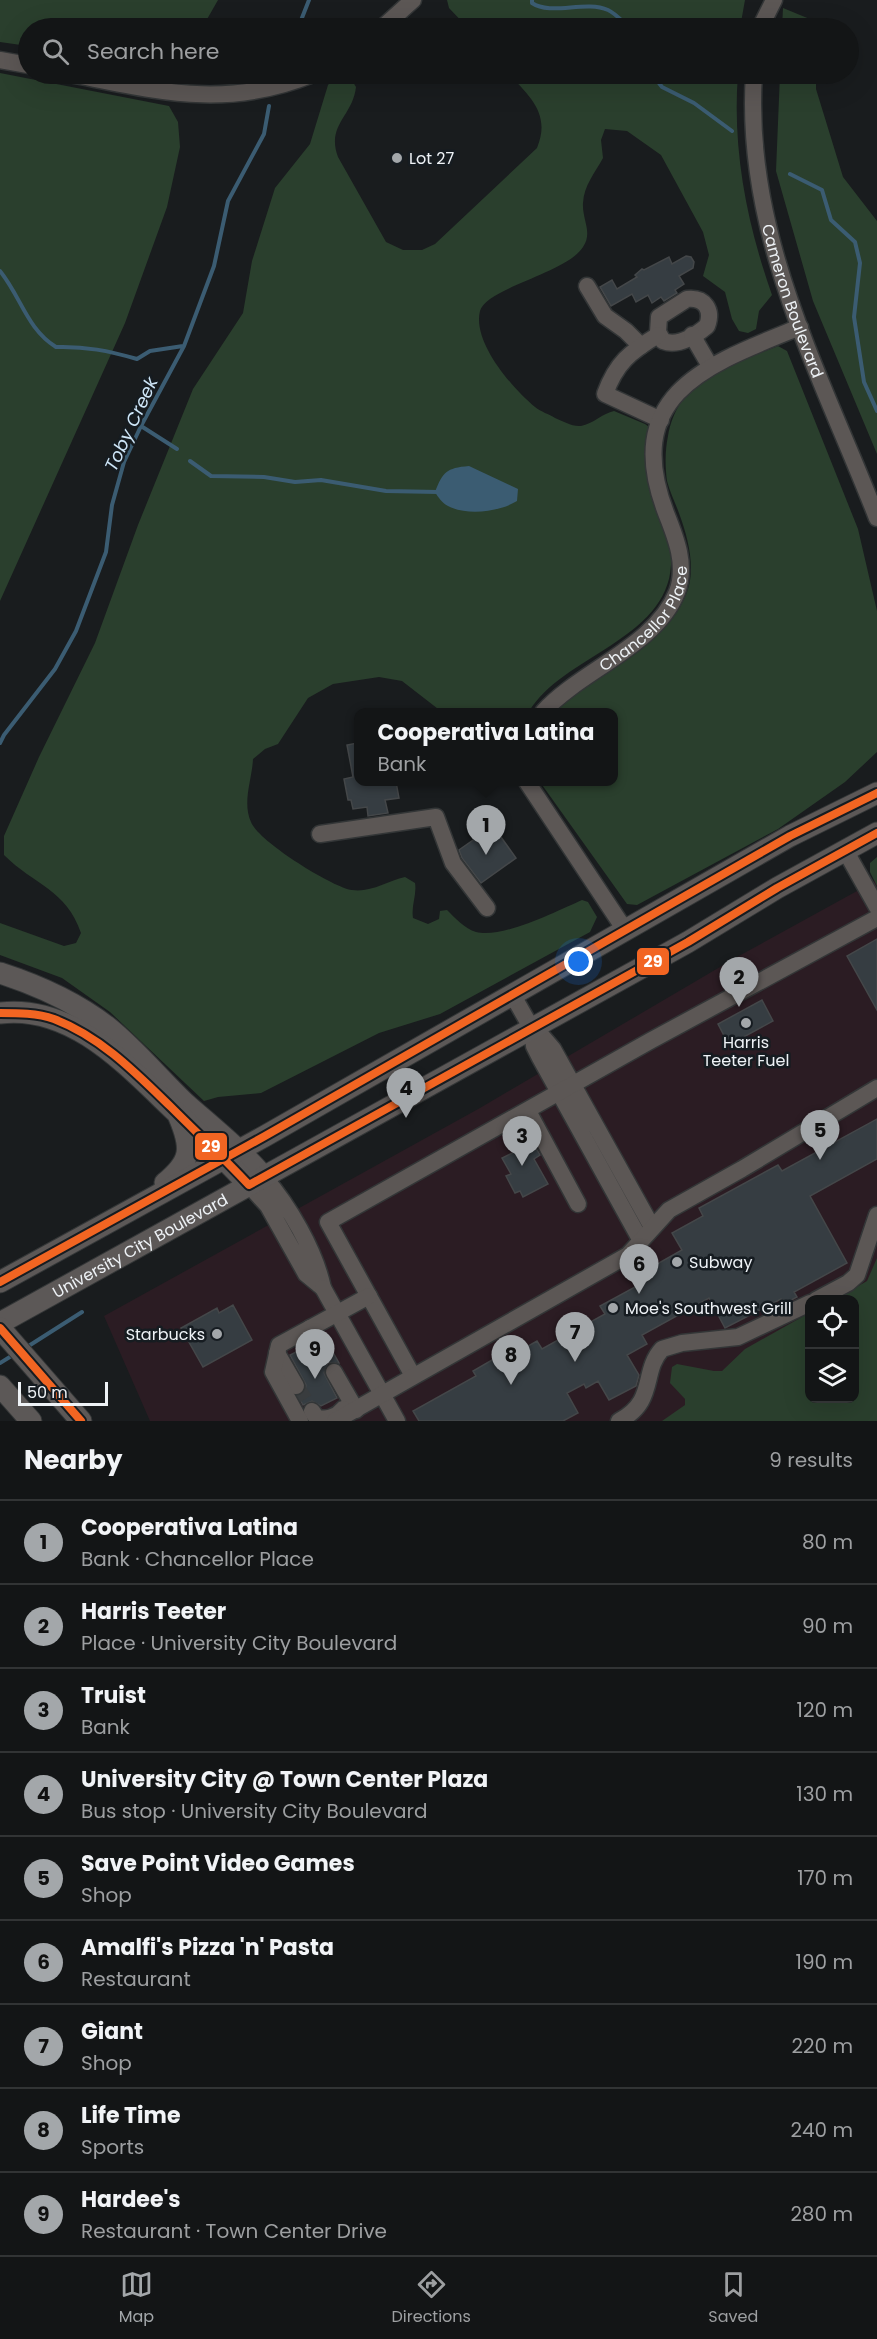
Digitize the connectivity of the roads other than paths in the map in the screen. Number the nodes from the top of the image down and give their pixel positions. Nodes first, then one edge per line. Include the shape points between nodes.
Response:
1 (413, 0) edge
2 (764, 0) edge
3 (774, 0) edge
4 (393, 18) edge
5 (761, 18) edge
6 (765, 18) edge
7 (0, 60) edge
8 (18, 63) edge
9 (126, 84) edge
10 (282, 84) edge
11 (754, 84) edge
12 (587, 286) dead end
13 (800, 327) junction
14 (658, 335) junction
15 (692, 335) junction
16 (640, 346) junction
17 (710, 366) junction
18 (661, 420) junction
19 (877, 518) edge
20 (548, 708) edge
21 (530, 786) edge
22 (877, 793) edge
23 (877, 823) edge
24 (877, 833) edge
25 (320, 834) dead end
26 (845, 850) junction
27 (877, 907) edge
28 (487, 908) dead end
29 (877, 918) edge
30 (625, 930) junction
31 (0, 973) edge
32 (512, 993) junction
33 (0, 1013) edge
34 (532, 1029) junction
35 (877, 1088) edge
36 (566, 1089) junction
37 (528, 1111) junction
38 (177, 1114) junction
39 (232, 1153) junction
40 (257, 1181) junction
41 (578, 1204) dead end
42 (136, 1206) junction
43 (877, 1215) edge
44 (652, 1227) junction
45 (641, 1241) junction
46 (0, 1282) edge
47 (824, 1295) edge
48 (369, 1296) junction
49 (805, 1305) edge
50 (338, 1313) junction
51 (0, 1325) edge
52 (310, 1328) junction
53 (319, 1344) tunnel mouth
54 (278, 1353) junction
55 (334, 1372) tunnel mouth
56 (413, 1376) junction
57 (0, 1386) edge
58 (296, 1386) tunnel mouth
59 (382, 1394) junction
60 (354, 1405) junction
61 (306, 1416) edge
62 (31, 1421) edge
63 (81, 1421) edge
64 (335, 1421) edge
65 (397, 1421) edge
66 (620, 1421) edge

1 - 4 street
2 - 5 street
3 - 6 street
7 - 8 street
9 - 10 street via 204,96 264,90
11 - 13 street, Cameron Boulevard via 755,155 764,213
12 - 16 street via 606,316
13 - 17 street, Chancellor Place
13 - 19 street, Cameron Boulevard
14 - 15 street via 672,344
14 - 15 street via 661,315 691,298 706,304 710,315 707,326
14 - 16 street
15 - 17 street
16 - 18 street via 616,368 605,394
17 - 18 street, Chancellor Place via 678,390
18 - 20 street, Chancellor Place via 654,474 679,553 681,578 676,594 653,628
21 - 30 street
22 - 30 main road via 790,836
23 - 26 main road
24 - 26 main road, University City Boulevard
25 - 28 street via 436,817 453,862
26 - 27 street
26 - 34 main road, University City Boulevard
29 - 36 street
30 - 32 main road
31 - 39 main road via 50,992 89,1013 125,1042
32 - 34 street
32 - 39 main road
33 - 38 main road via 40,1015 82,1032 143,1080
34 - 36 street via 548,1042
34 - 40 main road, University City Boulevard
35 - 44 street via 669,1210
36 - 37 street
36 - 44 street
36 - 45 street
37 - 41 street
37 - 48 street via 328,1222
38 - 39 main road
38 - 42 main road via 188,1145 183,1165
39 - 40 main road
39 - 42 main road
40 - 50 street via 275,1189 315,1257 323,1288
40 - 51 main road, University City Boulevard
42 - 46 main road
43 - 47 street via 857,1275
44 - 45 street
45 - 56 street via 627,1255
48 - 50 street
48 - 56 street
49 - 66 street via 738,1337 662,1349 638,1408
50 - 52 street
50 - 59 street
51 - 63 main road
52 - 53 street
52 - 54 street via 279,1345
54 - 58 street
54 - 61 street via 273,1372
55 - 60 street
56 - 59 street
57 - 62 main road
59 - 60 street
59 - 65 street
60 - 61 street via 327,1419
60 - 64 street

